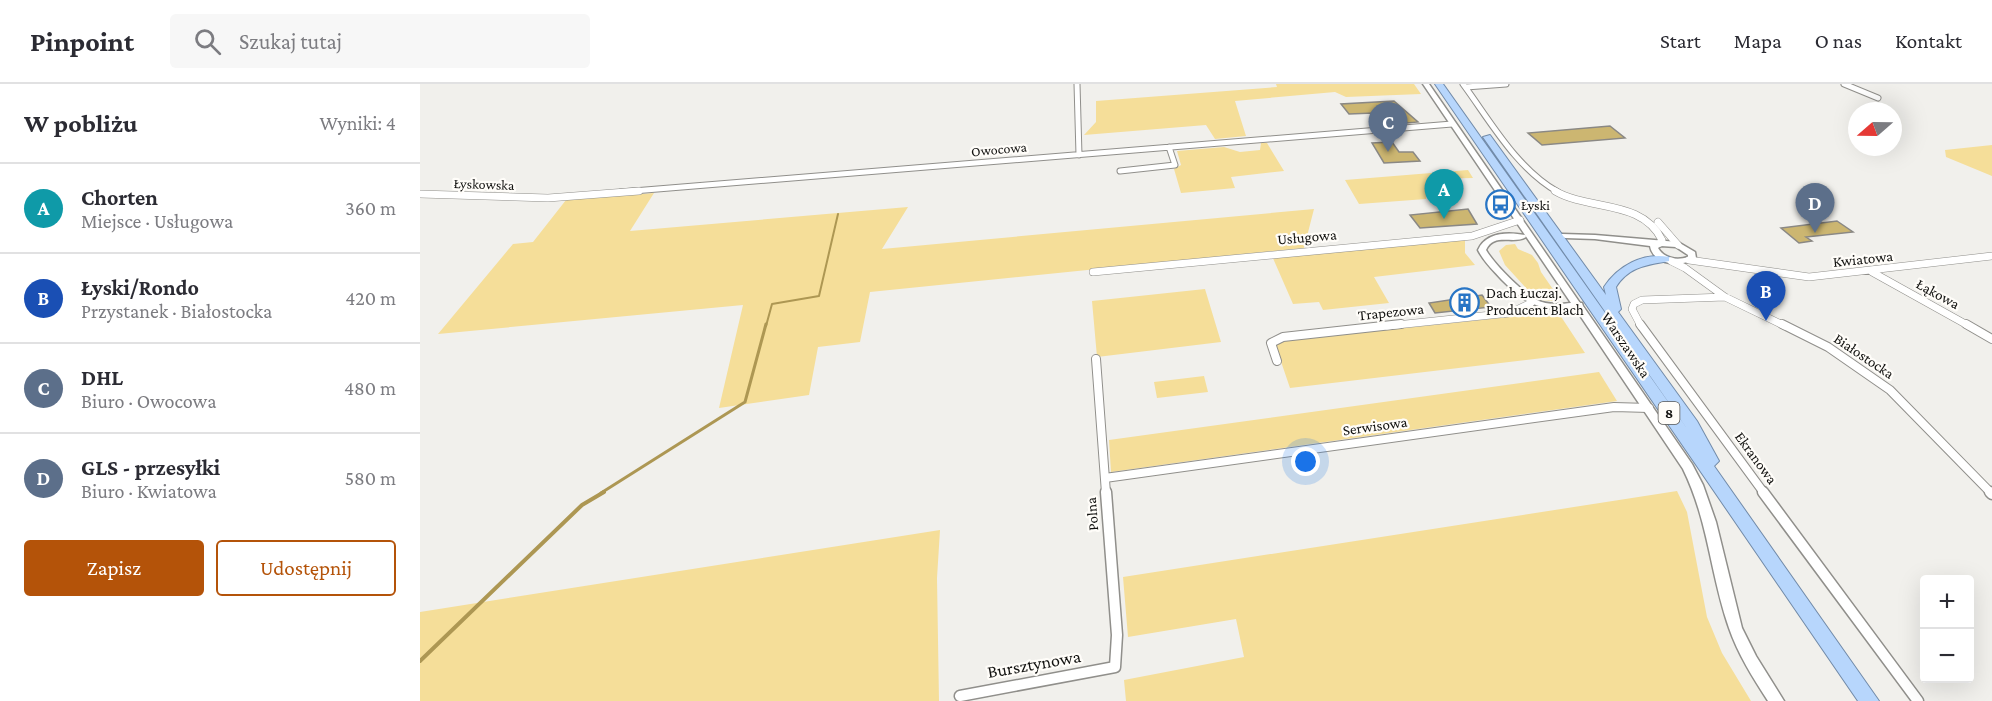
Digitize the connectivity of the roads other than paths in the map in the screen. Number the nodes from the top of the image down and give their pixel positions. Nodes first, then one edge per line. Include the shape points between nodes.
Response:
1 (1077, 84) edge
2 (1426, 84) edge
3 (1439, 84) edge
4 (1449, 84) edge
5 (1506, 84) edge
6 (1844, 84) edge
7 (1465, 85) edge
8 (1878, 99) dead end
9 (1452, 124) junction
10 (1169, 147) junction
11 (1079, 155) junction
12 (1120, 171) dead end
13 (420, 194) edge
14 (548, 198) joint
15 (1592, 204) junction
16 (1520, 220) junction
17 (1565, 236) dead end
18 (1522, 237) dead end
19 (1683, 247) junction
20 (1661, 252) junction
21 (1992, 256) edge
22 (1689, 260) junction
23 (1737, 267) junction
24 (1093, 272) dead end
25 (1871, 272) junction
26 (1695, 275) junction
27 (1725, 297) junction
28 (1531, 303) junction
29 (1579, 305) junction
30 (1622, 324) junction
31 (1992, 339) edge
32 (1096, 359) dead end
33 (1277, 361) dead end
34 (1648, 408) junction
35 (1105, 478) junction
36 (1992, 494) edge
37 (1745, 522) junction
38 (1115, 667) joint
39 (960, 696) dead end
40 (1777, 701) edge
41 (1869, 701) edge
42 (1917, 701) edge

1 - 11 street
2 - 9 street, Warszawska
3 - 37 highway, 8
4 - 30 highway, 8
5 - 7 street
6 - 8 street
7 - 15 street via 1541,182
9 - 10 street, Owocowa
9 - 16 street, Warszawska
10 - 11 street, Owocowa
10 - 12 street via 1175,165
11 - 14 street, Owocowa
13 - 14 street, Łyskowska
15 - 19 street via 1649,216
15 - 20 street via 1648,220 1660,231
16 - 24 street, Usługowa via 1472,236
16 - 29 street, Warszawska
17 - 20 street via 1612,238
18 - 28 street via 1490,239 1482,250
19 - 20 street
19 - 22 street via 1692,256
19 - 23 street, Kwiatowa
20 - 22 street
20 - 26 street, Białostocka
20 - 30 highway via 1617,275 1612,282 1610,296
21 - 25 street, Kwiatowa
22 - 23 street, Kwiatowa
22 - 26 street, Białostocka
23 - 25 street, Kwiatowa via 1809,277
25 - 31 street, Łąkowa
26 - 27 street, Białostocka
27 - 36 street, Białostocka via 1828,347 1874,376
27 - 42 street, Ekranowa via 1649,298 1634,304 1632,309
28 - 29 street via 1551,307
28 - 33 street, Trapezowa via 1510,313 1283,337 1271,343
29 - 34 street, Warszawska
30 - 37 highway, 8 via 1692,424
32 - 35 street, Polna
34 - 35 street, Serwisowa via 1602,408
34 - 40 street, Warszawska via 1701,490 1739,638
35 - 38 street, Polna via 1117,635
37 - 41 highway, 8
38 - 39 street, Bursztynowa

